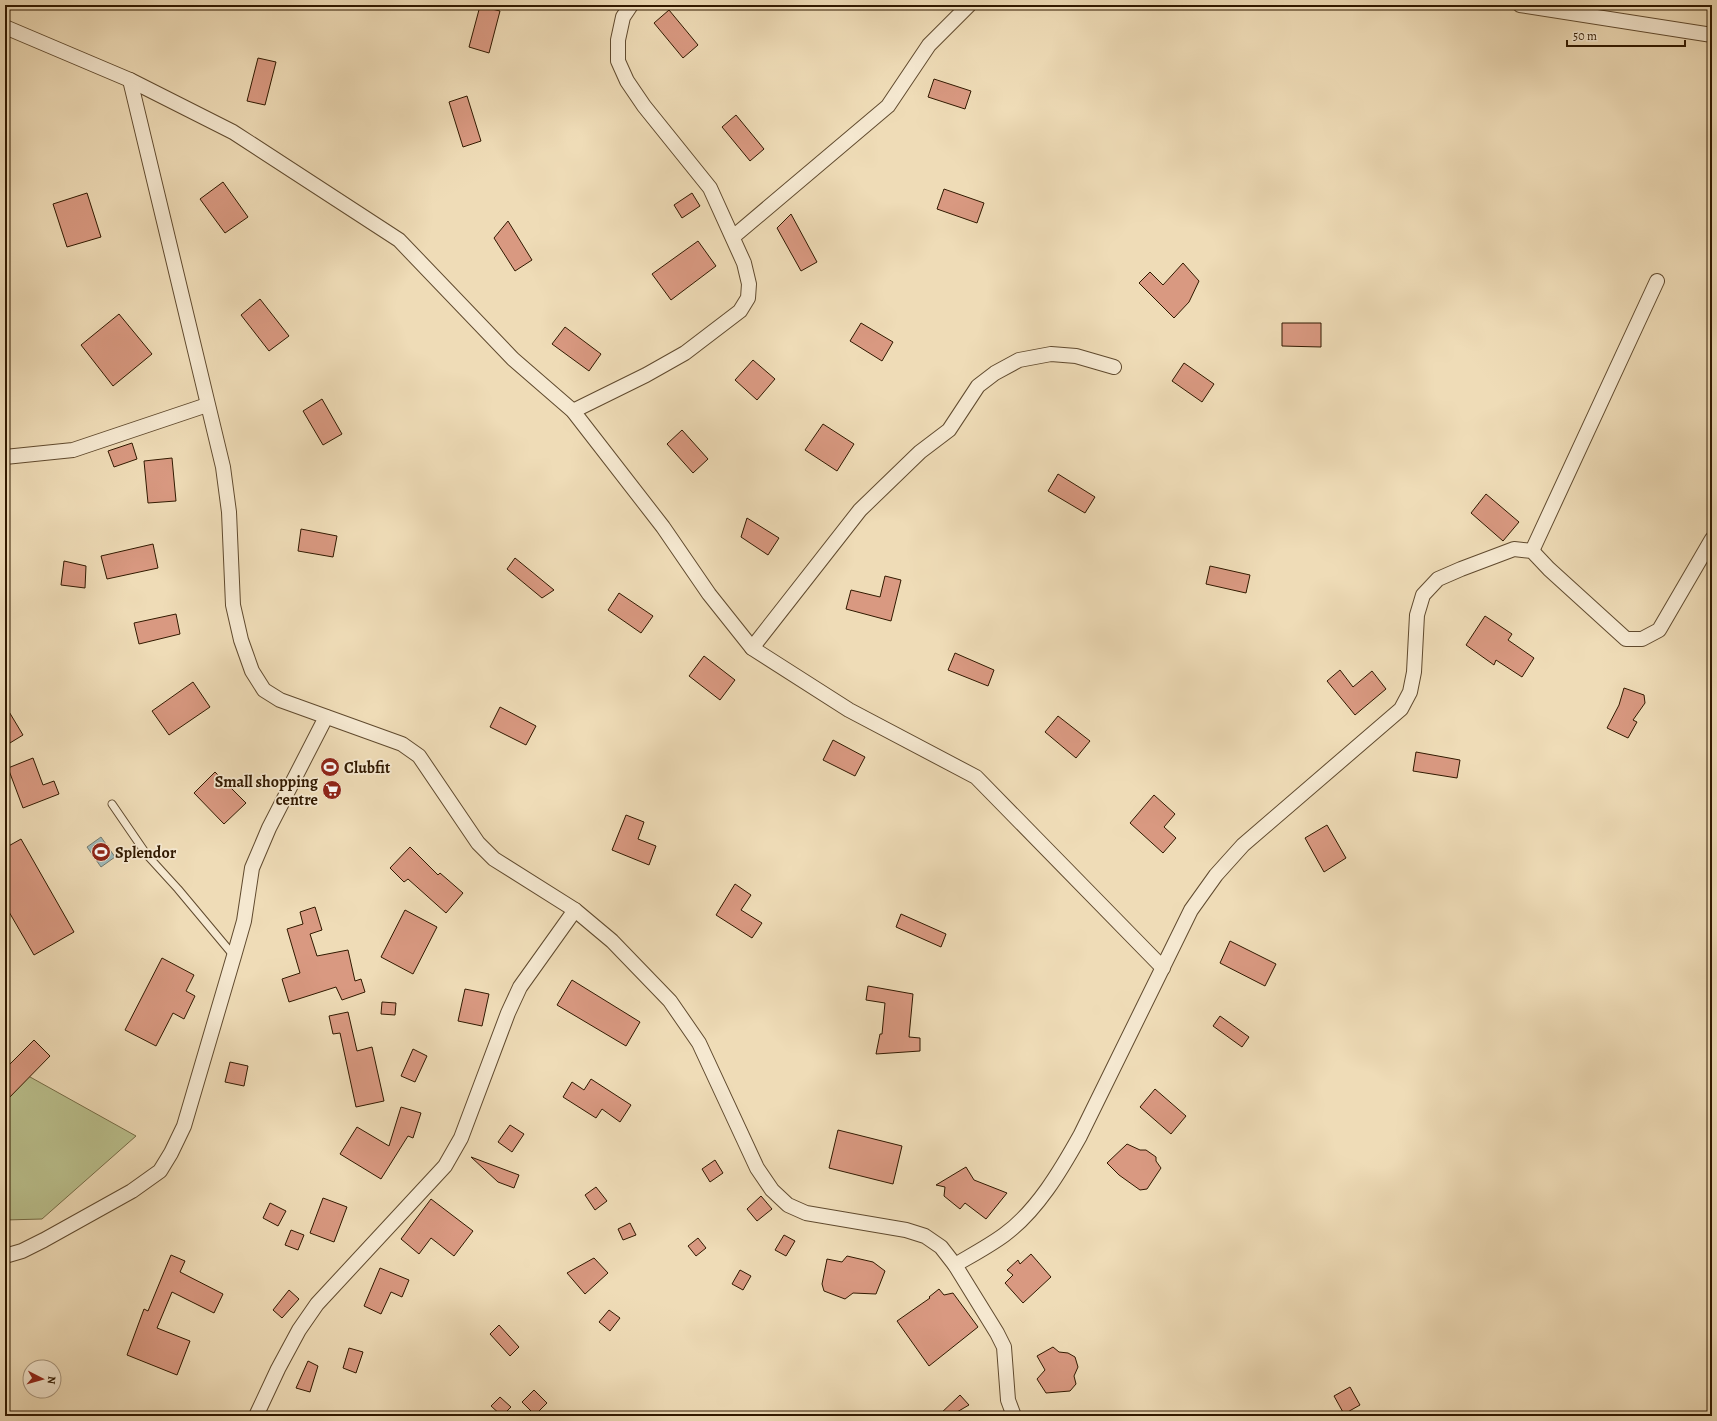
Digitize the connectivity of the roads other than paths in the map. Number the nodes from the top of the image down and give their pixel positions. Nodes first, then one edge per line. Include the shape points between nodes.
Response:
1 (631, 5) edge
2 (969, 5) edge
3 (1520, 5) edge
4 (5, 27) edge
5 (1712, 35) edge
6 (130, 80) junction
7 (733, 237) junction
8 (1657, 282) dead end
9 (1114, 367) dead end
10 (207, 405) junction
11 (573, 411) junction
12 (5, 457) edge
13 (1712, 538) edge
14 (1532, 551) junction
15 (752, 648) junction
16 (326, 716) junction
17 (112, 804) dead end
18 (575, 910) junction
19 (234, 956) junction
20 (1163, 968) junction
21 (5, 1256) edge
22 (955, 1265) junction
23 (256, 1416) edge
24 (1014, 1416) edge

1 - 7 street via 623,17 618,40 618,61 627,81 644,106 710,188
2 - 7 street via 929,45 888,106
3 - 5 street
4 - 6 street
6 - 10 street
6 - 11 street via 233,132 399,240 513,359
7 - 11 street via 744,263 749,284 748,298 740,311 685,353
8 - 14 street
9 - 15 street via 1076,356 1051,354 1019,360 978,386 949,430 920,452 860,510
10 - 12 street via 73,450
10 - 16 street via 224,474 229,512 233,605 252,671 264,690 280,700
11 - 15 street
13 - 14 street via 1659,630 1642,639 1626,639
14 - 20 street via 1514,549 1461,569 1438,579 1423,595 1417,615 1414,672 1410,692 1401,709 1243,845 1216,875 1191,910
15 - 20 street via 849,710 976,777
16 - 18 street via 402,744 419,756 478,843 494,859
16 - 19 street via 259,849 252,868 244,921
17 - 19 lane via 147,855
18 - 22 street via 617,946 686,1021 699,1043 757,1168 772,1190 788,1205 806,1213 906,1230 925,1236 941,1247
18 - 23 street via 520,987 461,1138 445,1166 317,1304 299,1330
19 - 21 street via 184,1126 160,1171 132,1191 51,1236 22,1251
20 - 22 street via 1060,1171 1039,1200 1006,1234
22 - 24 street via 1004,1347 1008,1400

